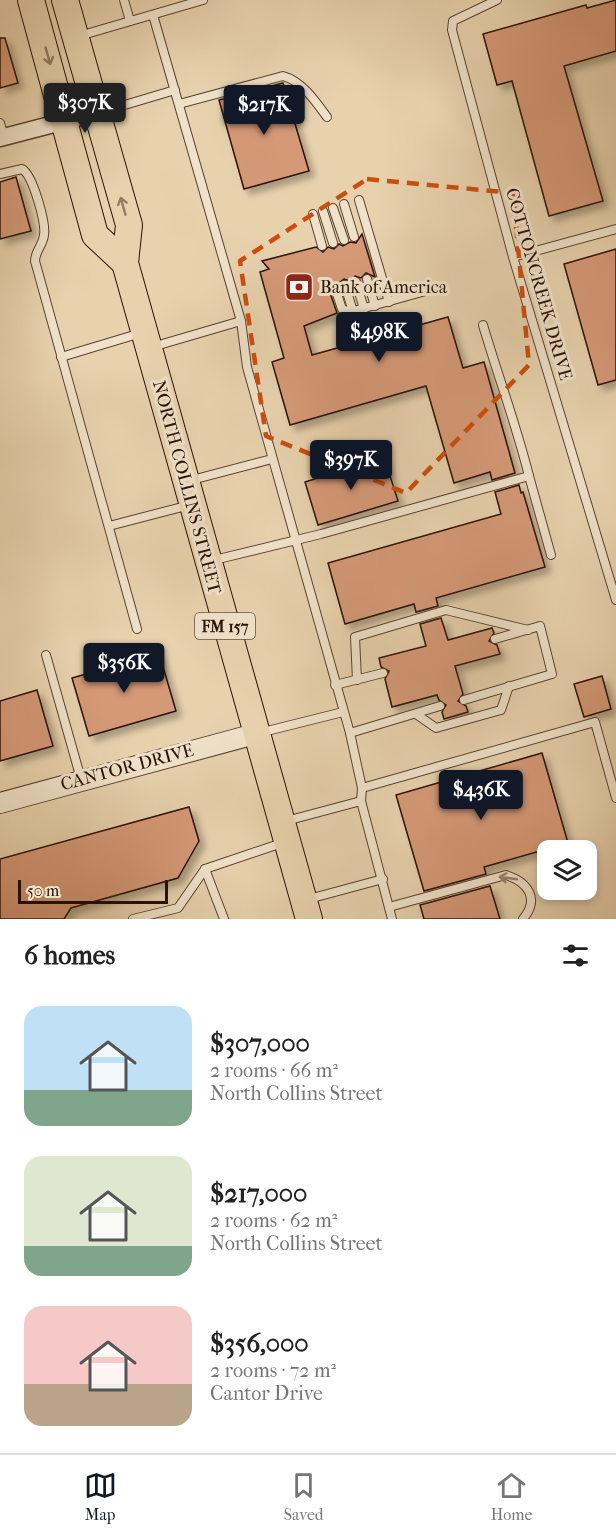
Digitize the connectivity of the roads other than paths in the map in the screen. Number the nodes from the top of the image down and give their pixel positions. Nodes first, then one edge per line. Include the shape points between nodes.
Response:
1 (31, 0) edge
2 (65, 0) edge
3 (124, 0) edge
4 (203, 0) edge
5 (497, 0) edge
6 (153, 15) junction
7 (130, 21) junction
8 (75, 38) junction
9 (176, 90) junction
10 (179, 104) junction
11 (96, 113) junction
12 (327, 117) dead end
13 (66, 120) junction
14 (1, 133) edge
15 (0, 174) edge
16 (359, 200) dead end
17 (344, 204) dead end
18 (333, 208) dead end
19 (323, 211) dead end
20 (313, 214) dead end
21 (616, 229) edge
22 (354, 237) dead end
23 (344, 240) dead end
24 (333, 243) dead end
25 (322, 246) dead end
26 (513, 257) junction
27 (125, 263) junction
28 (367, 279) dead end
29 (356, 282) dead end
30 (345, 285) dead end
31 (335, 288) dead end
32 (433, 289) dead end
33 (389, 302) junction
34 (375, 306) junction
35 (364, 309) junction
36 (353, 312) junction
37 (241, 321) junction
38 (483, 325) dead end
39 (147, 340) junction
40 (61, 357) junction
41 (272, 459) junction
42 (529, 476) junction
43 (189, 493) junction
44 (109, 526) junction
45 (296, 540) junction
46 (551, 555) dead end
47 (207, 562) junction
48 (616, 600) edge
49 (137, 629) dead end
50 (528, 630) junction
51 (495, 639) dead end
52 (46, 655) dead end
53 (383, 673) dead end
54 (357, 680) junction
55 (335, 685) junction
56 (509, 686) junction
57 (464, 699) dead end
58 (440, 706) dead end
59 (343, 712) junction
60 (416, 714) junction
61 (350, 733) junction
62 (255, 734) junction
63 (81, 779) junction
64 (362, 788) junction
65 (616, 798) edge
66 (361, 801) junction
67 (0, 803) edge
68 (283, 832) junction
69 (205, 869) junction
70 (383, 879) junction
71 (389, 907) junction
72 (306, 910) edge
73 (157, 916) edge
74 (133, 919) edge
75 (224, 919) edge
76 (392, 919) edge
77 (523, 919) edge

1 -> 13 main road
2 - 8 main road, NORTH COLLINS STREET / FM 157
3 - 7 lane
4 - 6 lane
5 - 26 lane, COTTONCREEK DRIVE via 453,21 452,30
6 - 7 lane
6 - 9 lane
7 - 8 lane
8 - 11 main road, NORTH COLLINS STREET / FM 157
9 - 10 lane
9 - 11 lane
10 - 12 lane via 283,76 306,92
10 - 37 lane
11 - 13 street
27 -> 11 main road, NORTH COLLINS STREET / FM 157 via 129,225
13 - 14 street
13 - 27 main road via 95,235
15 - 40 lane via 22,169 30,177 45,232 35,261
16 - 33 lane
17 - 22 lane
18 - 23 lane
19 - 24 lane
20 - 25 lane
21 - 26 lane
26 - 48 lane, COTTONCREEK DRIVE
27 - 39 main road, NORTH COLLINS STREET / FM 157
28 - 34 lane
29 - 35 lane
30 - 36 lane
31 - 36 lane via 342,309
32 - 33 lane
33 - 34 lane
34 - 35 lane
35 - 36 lane
37 - 39 lane
37 - 41 lane via 247,367
38 - 42 lane via 511,406
39 - 40 lane
39 - 43 main road, NORTH COLLINS STREET / FM 157
40 - 44 lane
41 - 43 lane
41 - 45 lane
42 - 45 lane
42 - 46 lane
43 - 44 lane
43 - 47 main road, NORTH COLLINS STREET / FM 157
44 - 49 lane
45 - 47 lane
45 - 55 lane
47 - 62 main road, NORTH COLLINS STREET / FM 157
50 - 51 lane
50 - 54 lane via 446,610 355,637
50 - 56 lane via 540,626 552,674
52 - 63 lane
53 - 54 lane
54 - 55 lane
55 - 59 lane
56 - 57 lane
56 - 60 lane via 501,710 436,728
58 - 60 lane
59 - 61 lane
59 - 62 lane
60 - 61 lane
61 - 64 lane
62 - 63 street, CANTOR DRIVE
62 - 68 main road, NORTH COLLINS STREET / FM 157
63 - 67 street, CANTOR DRIVE
64 - 65 lane via 595,722
64 - 66 lane
66 - 68 lane
66 - 70 lane
68 - 69 lane
68 - 72 main road, NORTH COLLINS STREET / FM 157
69 - 73 lane via 178,908
69 - 75 lane
70 - 71 lane
70 - 72 lane
71 - 76 lane
77 -> 71 lane via 531,908 529,888 521,880 506,876
73 - 74 lane

